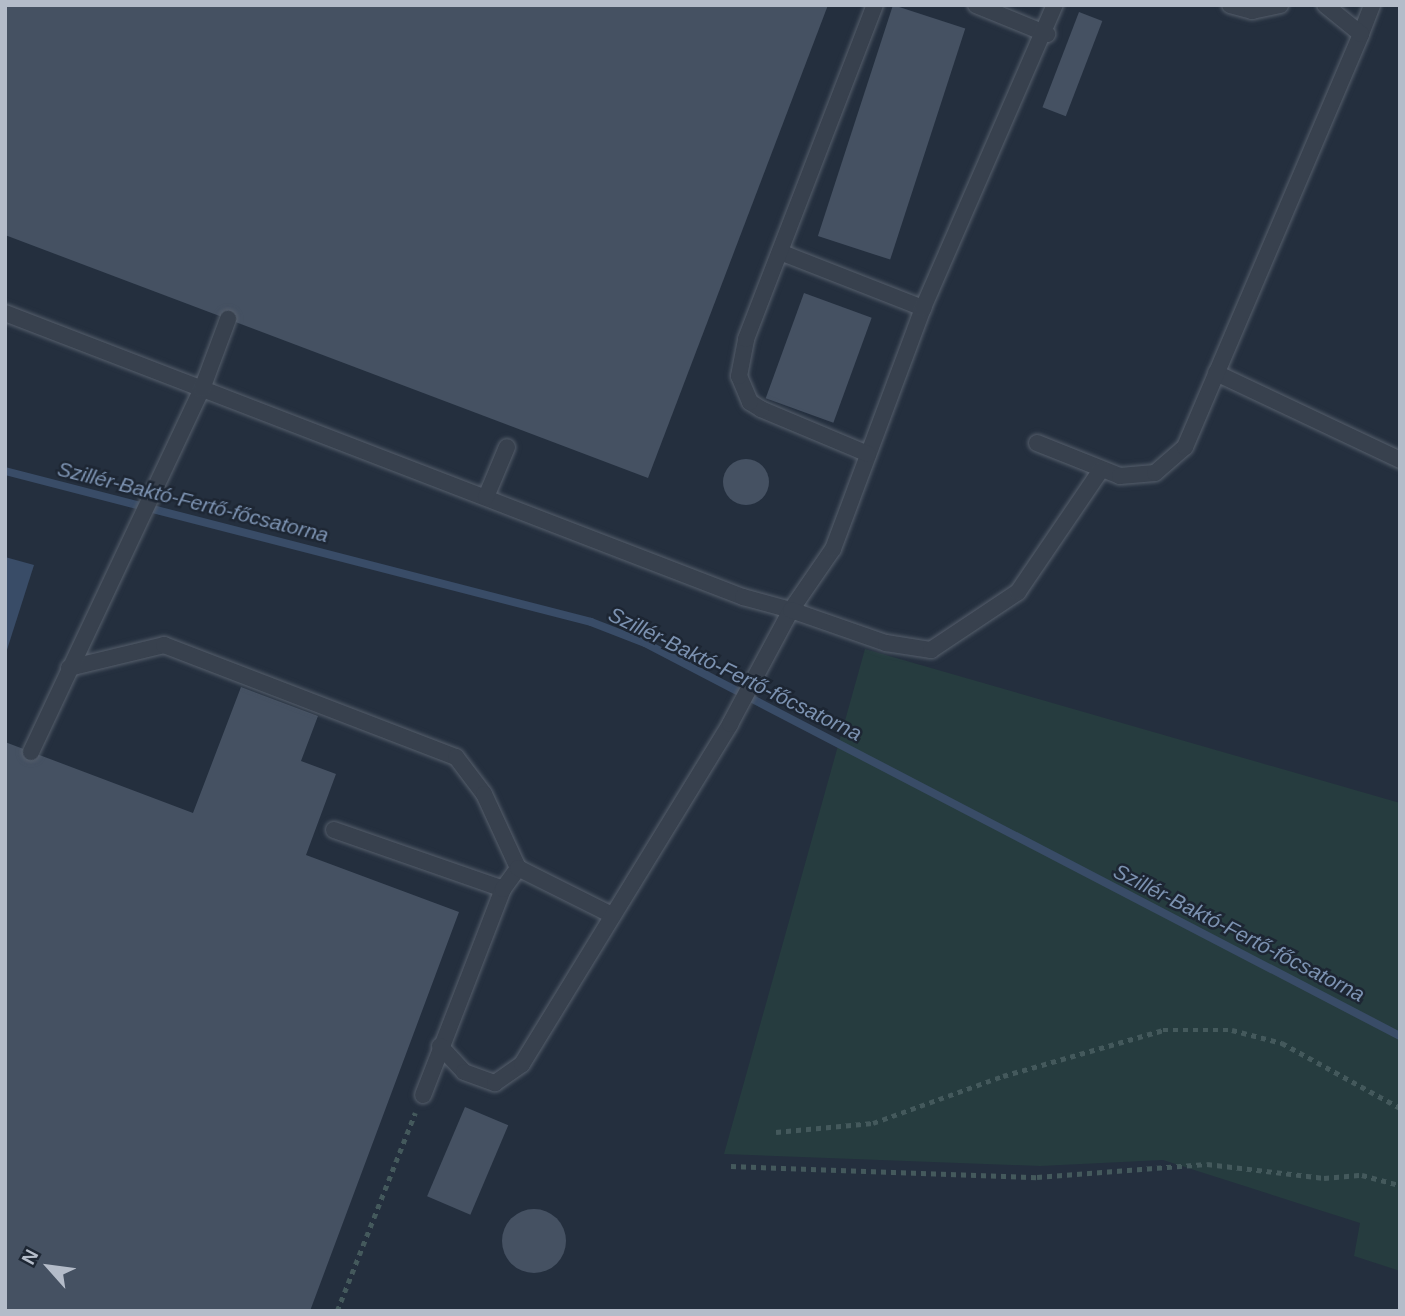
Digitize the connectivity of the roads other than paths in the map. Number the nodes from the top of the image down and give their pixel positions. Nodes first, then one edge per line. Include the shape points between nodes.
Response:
1 (875, 5) edge
2 (976, 5) edge
3 (1055, 5) edge
4 (1230, 5) edge
5 (1280, 5) edge
6 (1325, 5) edge
7 (1373, 5) edge
8 (1007, 11) edge
9 (1361, 33) junction
10 (1047, 34) junction
11 (780, 252) junction
12 (923, 308) junction
13 (5, 313) edge
14 (228, 319) dead end
15 (1216, 373) junction
16 (202, 389) junction
17 (1037, 443) dead end
18 (507, 447) dead end
19 (868, 454) junction
20 (1400, 460) edge
21 (1101, 470) junction
22 (486, 497) junction
23 (791, 610) junction
24 (69, 668) junction
25 (31, 751) dead end
26 (334, 830) dead end
27 (518, 868) junction
28 (503, 889) junction
29 (610, 914) junction
30 (440, 1046) junction
31 (423, 1095) road end

1 - 11 lane
2 - 8 lane
3 - 10 lane
4 - 5 lane via 1252,11
6 - 9 lane
7 - 9 lane
8 - 10 lane
9 - 15 lane
10 - 12 lane
11 - 12 lane
11 - 19 lane via 746,339 743,390 761,408
12 - 19 lane
13 - 16 lane
14 - 16 lane
15 - 20 lane
15 - 21 lane via 1174,463 1140,475
16 - 22 lane
16 - 24 lane
17 - 21 lane
18 - 22 lane
19 - 23 lane via 833,550
21 - 23 lane via 1017,592 931,650 886,643
22 - 23 lane
23 - 29 lane via 730,724
24 - 25 lane
24 - 27 lane via 164,645 456,757 484,794
26 - 28 lane
27 - 28 lane
27 - 29 lane
28 - 30 lane
29 - 30 lane via 522,1064 495,1083 464,1072
30 - 31 lane

